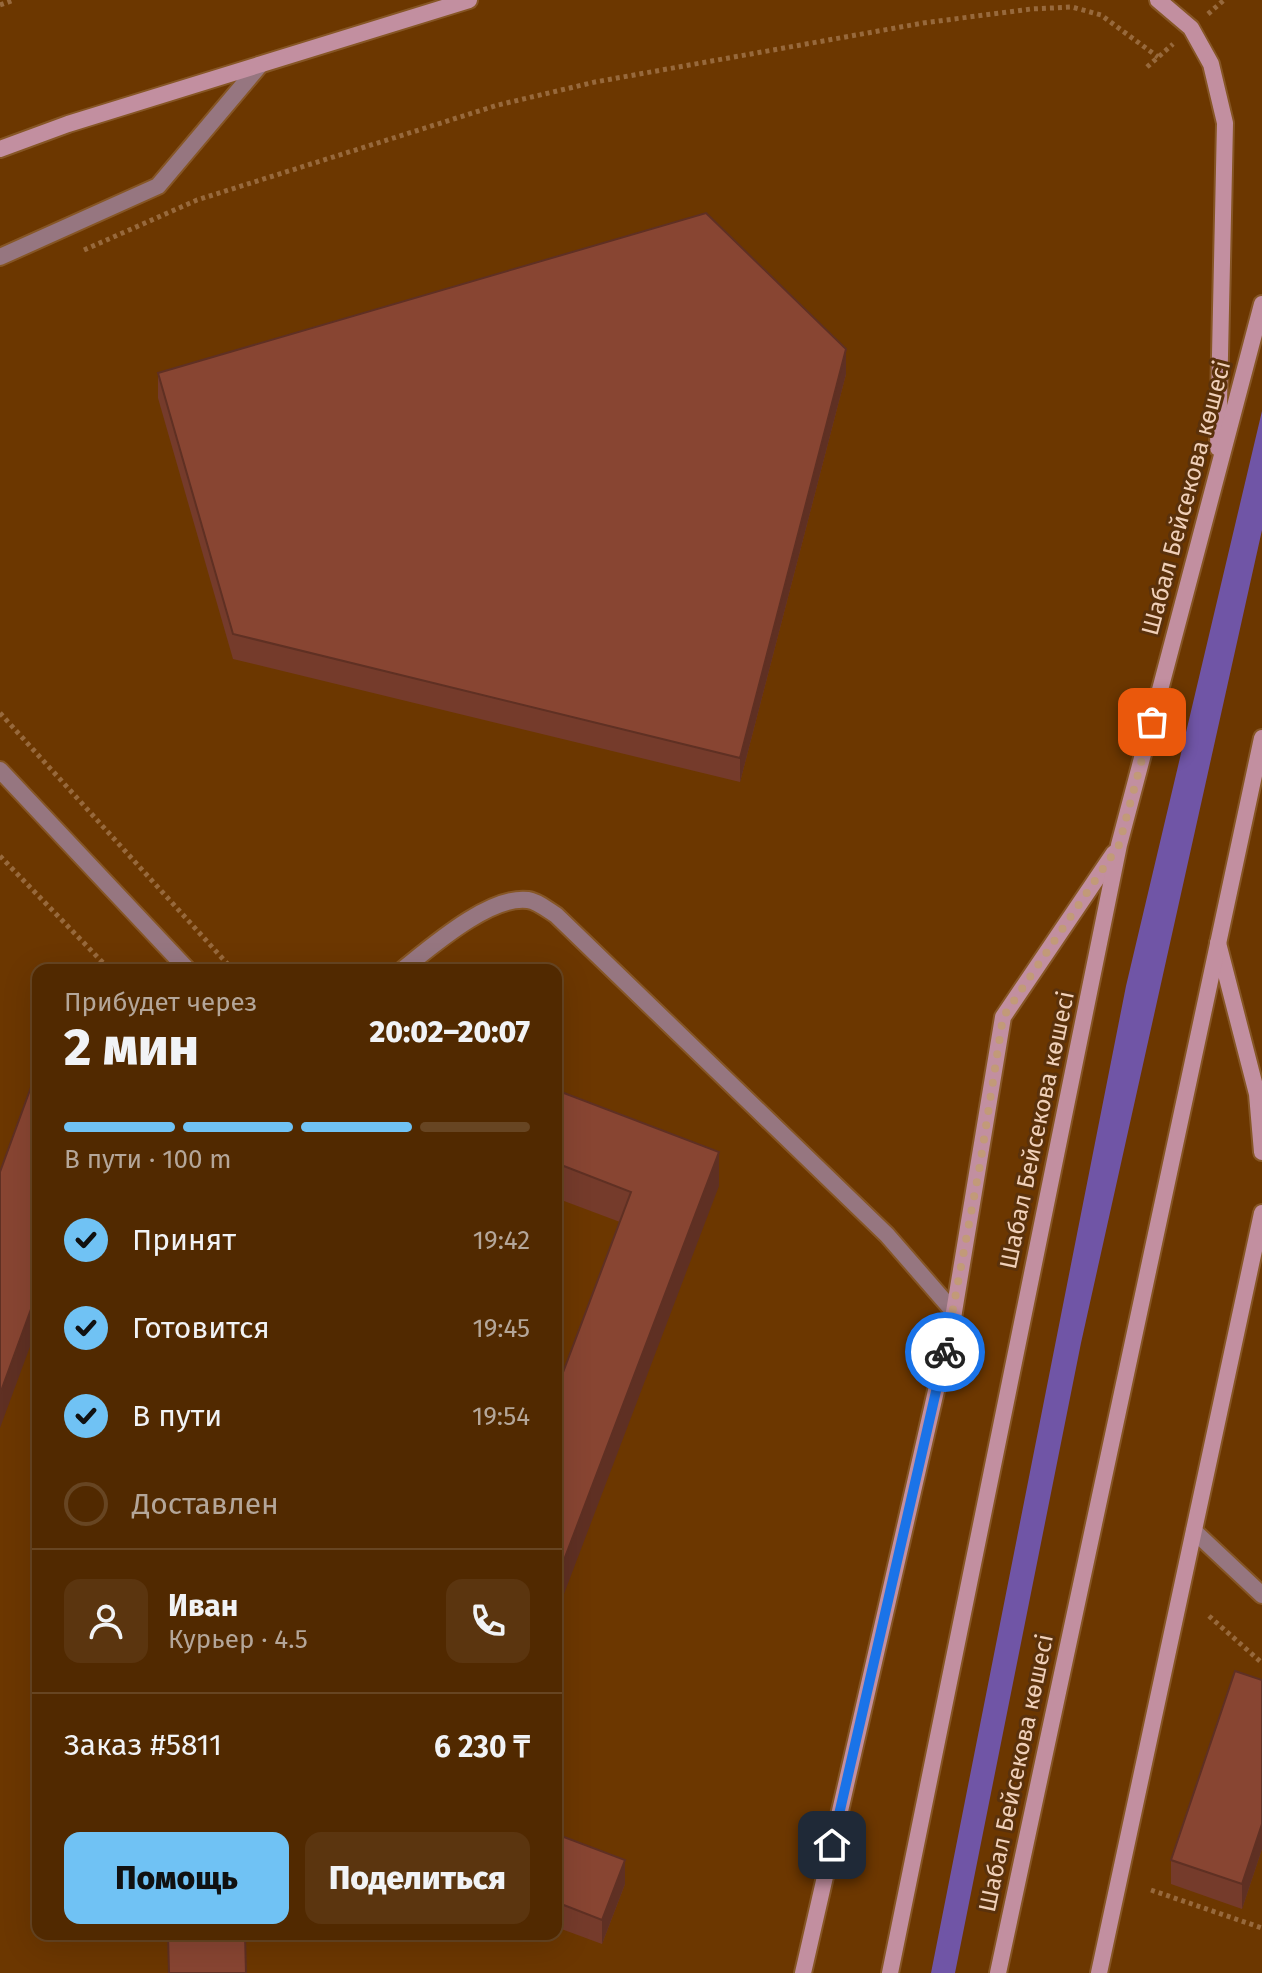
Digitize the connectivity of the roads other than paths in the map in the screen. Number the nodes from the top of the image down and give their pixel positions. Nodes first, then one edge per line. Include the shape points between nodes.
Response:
1 (469, 0) edge
2 (1158, 0) edge
3 (260, 65) junction
4 (0, 149) edge
5 (0, 257) edge
6 (1262, 304) edge
7 (1217, 475) junction
8 (1262, 738) edge
9 (0, 770) edge
10 (1119, 845) junction
11 (1217, 938) junction
12 (182, 964) edge
13 (410, 964) edge
14 (1262, 1152) edge
15 (1262, 1213) edge
16 (954, 1312) junction
17 (1194, 1531) junction
18 (1262, 1595) edge
19 (803, 1973) edge
20 (890, 1973) edge
21 (998, 1973) edge
22 (1099, 1973) edge

1 - 3 main road
2 - 7 main road via 1191,28 1211,64 1225,123
3 - 4 main road
3 - 5 lane via 158,186
6 - 7 main road, Шабал Бейсекова көшесі
7 - 10 main road, Шабал Бейсекова көшесі
8 - 11 main road, Шабал Бейсекова көшесі
9 - 12 lane
10 - 16 main road via 1003,1017
10 - 20 main road, Шабал Бейсекова көшесі
11 - 14 main road via 1257,1094
11 - 21 main road, Шабал Бейсекова көшесі
13 - 16 lane via 498,904 530,900 556,915 887,1235
15 - 17 main road
16 - 19 main road
17 - 18 lane
17 - 22 main road

